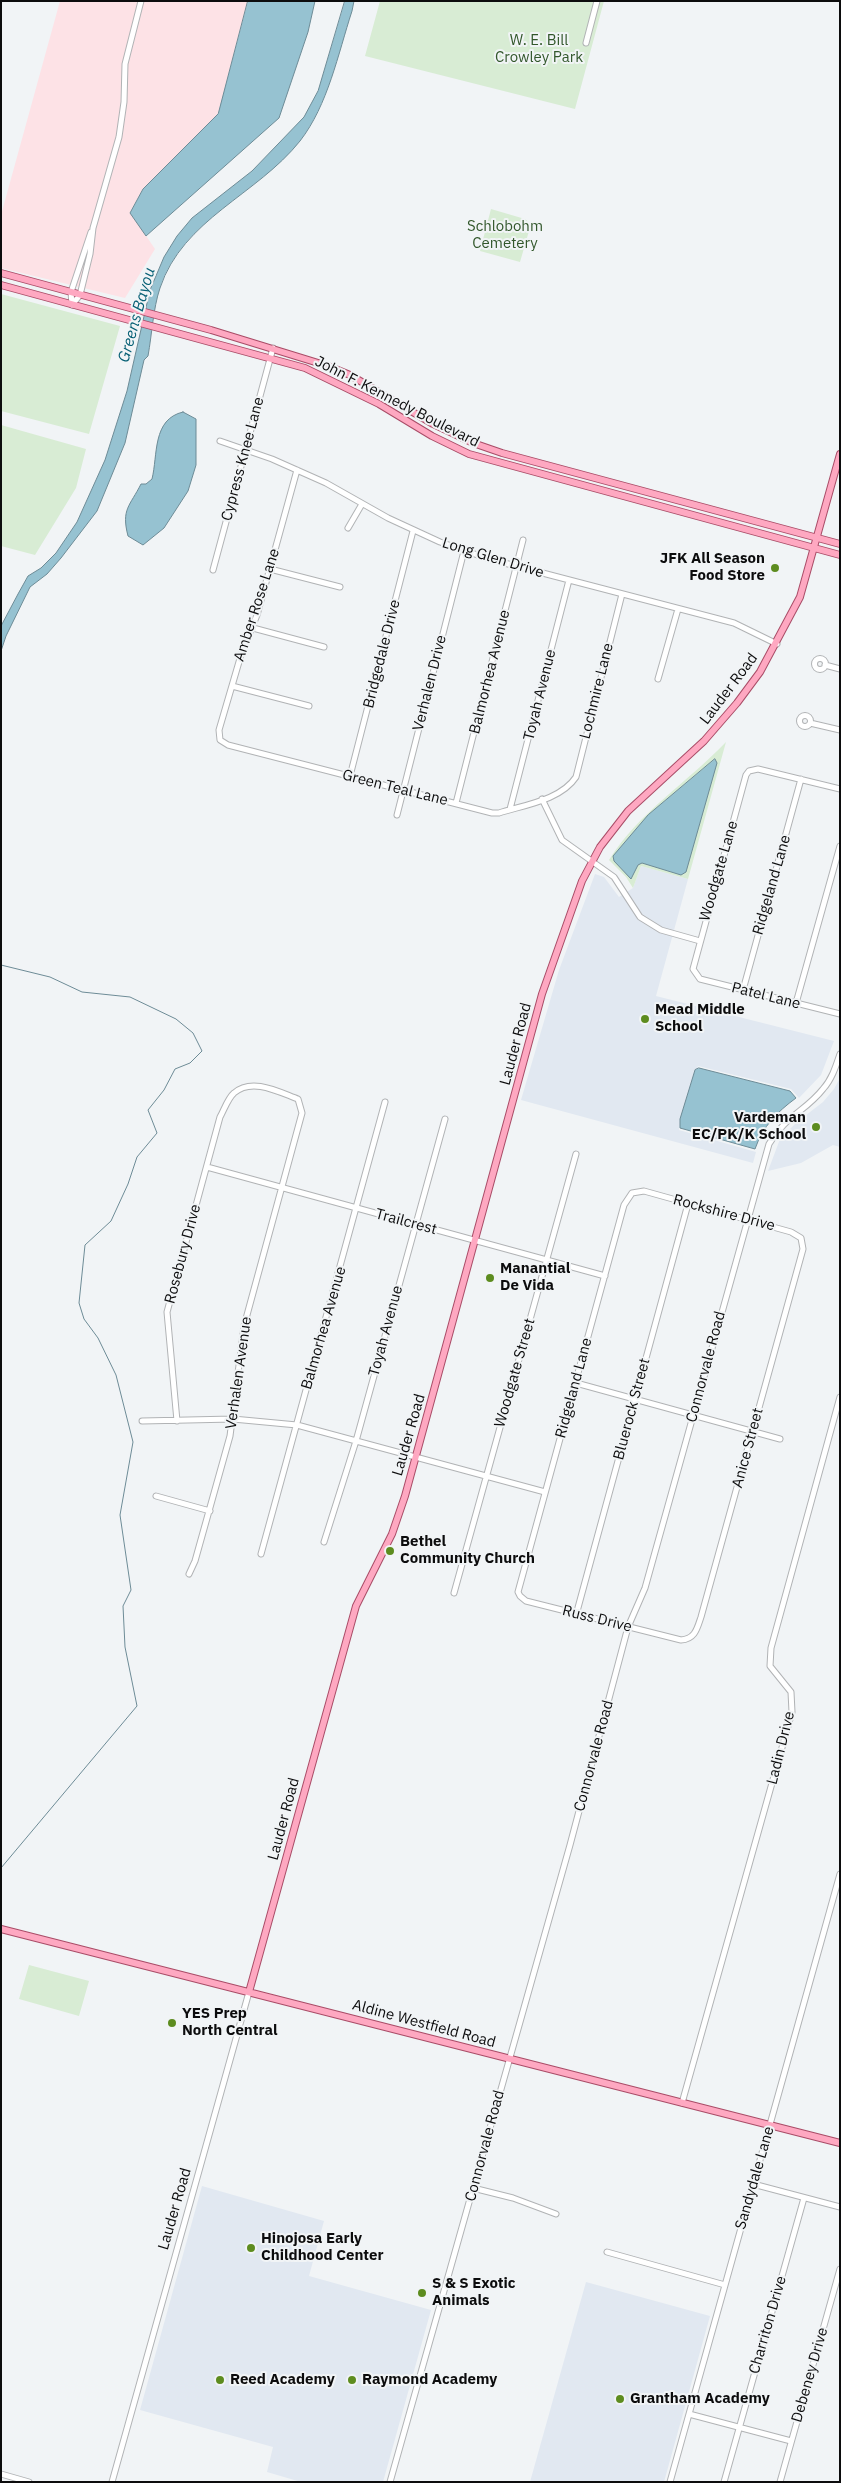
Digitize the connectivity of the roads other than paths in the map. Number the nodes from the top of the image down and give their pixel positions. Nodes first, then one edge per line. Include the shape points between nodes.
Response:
1 (141, 1) edge
2 (598, 1) edge
3 (586, 43) dead end
4 (93, 228) junction
5 (1, 273) edge
6 (1, 285) edge
7 (70, 292) junction
8 (80, 295) junction
9 (72, 305) junction
10 (211, 330) junction
11 (208, 341) junction
12 (273, 348) junction
13 (270, 358) junction
14 (345, 373) junction
15 (340, 384) junction
16 (220, 441) dead end
17 (246, 449) junction
18 (840, 454) edge
19 (297, 470) junction
20 (671, 499) junction
21 (362, 504) junction
22 (668, 510) junction
23 (348, 528) dead end
24 (413, 531) junction
25 (818, 538) junction
26 (523, 540) dead end
27 (840, 544) edge
28 (815, 549) junction
29 (464, 551) junction
30 (840, 555) edge
31 (517, 566) junction
32 (212, 570) dead end
33 (270, 570) junction
34 (569, 580) junction
35 (340, 588) dead end
36 (622, 594) junction
37 (678, 609) junction
38 (253, 628) junction
39 (777, 644) junction
40 (324, 648) dead end
41 (825, 665) dead end
42 (840, 669) edge
43 (658, 679) dead end
44 (232, 686) junction
45 (309, 706) dead end
46 (810, 723) dead end
47 (840, 730) edge
48 (220, 740) joint
49 (350, 776) junction
50 (801, 779) junction
51 (569, 786) joint
52 (840, 789) edge
53 (403, 790) junction
54 (542, 800) junction
55 (456, 803) junction
56 (510, 809) junction
57 (397, 816) dead end
58 (840, 846) edge
59 (592, 861) junction
60 (700, 941) junction
61 (695, 973) joint
62 (743, 990) junction
63 (796, 1003) junction
64 (840, 1014) edge
65 (840, 1054) edge
66 (233, 1093) joint
67 (385, 1102) dead end
68 (445, 1119) dead end
69 (576, 1154) dead end
70 (207, 1167) junction
71 (283, 1188) junction
72 (644, 1191) joint
73 (688, 1204) junction
74 (357, 1208) junction
75 (747, 1220) junction
76 (415, 1224) junction
77 (802, 1240) joint
78 (476, 1241) junction
79 (546, 1260) junction
80 (605, 1276) junction
81 (576, 1382) junction
82 (840, 1397) edge
83 (634, 1399) junction
84 (693, 1415) junction
85 (233, 1419) junction
86 (142, 1421) dead end
87 (177, 1421) junction
88 (296, 1425) junction
89 (752, 1431) junction
90 (780, 1439) dead end
91 (356, 1441) junction
92 (416, 1458) junction
93 (486, 1476) junction
94 (545, 1492) junction
95 (156, 1496) dead end
96 (210, 1511) junction
97 (324, 1542) dead end
98 (261, 1554) dead end
99 (189, 1574) dead end
100 (454, 1593) dead end
101 (520, 1596) joint
102 (576, 1615) junction
103 (628, 1627) junction
104 (676, 1639) joint
105 (840, 1874) edge
106 (1, 1929) edge
107 (249, 1992) junction
108 (509, 2059) junction
109 (682, 2103) junction
110 (770, 2125) junction
111 (840, 2143) edge
112 (753, 2184) junction
113 (473, 2188) junction
114 (804, 2198) junction
115 (840, 2208) edge
116 (556, 2214) dead end
117 (607, 2252) dead end
118 (840, 2269) edge
119 (725, 2285) junction
120 (689, 2414) junction
121 (740, 2427) junction
122 (791, 2441) junction
123 (1, 2474) edge
124 (29, 2482) edge
125 (112, 2482) edge
126 (390, 2482) edge
127 (670, 2482) edge
128 (724, 2482) edge
129 (780, 2482) edge

1 - 4 street via 125,64 121,126
2 - 3 street
4 - 7 street
4 - 8 street
5 - 7 main road, John F. Kennedy Boulevard
6 - 9 main road, John F. Kennedy Boulevard
7 - 8 main road, John F. Kennedy Boulevard
7 - 9 street
8 - 9 street
8 - 10 main road, John F. Kennedy Boulevard
9 - 11 main road, John F. Kennedy Boulevard
10 - 11 main road
10 - 12 main road, John F. Kennedy Boulevard
11 - 13 main road, John F. Kennedy Boulevard
12 - 13 street, Cypress Knee Lane
12 - 14 main road, John F. Kennedy Boulevard
13 - 15 main road, John F. Kennedy Boulevard via 305,368
13 - 17 street, Cypress Knee Lane
14 - 15 main road
14 - 20 main road, John F. Kennedy Boulevard via 433,424 473,443
15 - 22 main road, John F. Kennedy Boulevard via 469,454
16 - 17 street, Long Glen Drive
17 - 19 street, Long Glen Drive
17 - 32 street, Cypress Knee Lane
18 - 25 main road, Lauder Road
19 - 21 street, Long Glen Drive
19 - 33 street, Amber Rose Lane
20 - 22 main road
20 - 25 main road, John F. Kennedy Boulevard
21 - 23 street
21 - 24 street, Long Glen Drive
22 - 28 main road, John F. Kennedy Boulevard
24 - 29 street, Long Glen Drive
24 - 49 street, Bridgedale Drive
25 - 27 main road, John F. Kennedy Boulevard
25 - 28 main road, Lauder Road
26 - 31 street, Balmorhea Avenue
28 - 30 main road, John F. Kennedy Boulevard
28 - 39 main road, Lauder Road via 800,597
29 - 31 street, Long Glen Drive
29 - 53 street, Verhalen Drive
31 - 34 street, Long Glen Drive
31 - 55 street, Balmorhea Avenue
33 - 35 street
33 - 38 street, Amber Rose Lane
34 - 36 street, Long Glen Drive
34 - 56 street, Toyah Avenue
36 - 37 street, Long Glen Drive
36 - 51 street, Lochmire Lane via 576,777
37 - 39 street, Long Glen Drive via 734,623
37 - 43 street
38 - 40 street
38 - 44 street, Amber Rose Lane
39 - 59 main road, Lauder Road via 751,686 722,722 628,811
41 - 42 street
44 - 45 street
44 - 48 street, Amber Rose Lane via 219,730
46 - 47 street
48 - 49 street, Green Teal Lane via 228,745
49 - 53 street, Green Teal Lane
50 - 52 street
50 - 60 street, Woodgate Lane via 758,768 749,771
50 - 62 street, Ridgeland Lane
51 - 54 street, Green Teal Lane
53 - 55 street, Green Teal Lane
53 - 57 street, Verhalen Drive
54 - 56 street, Green Teal Lane
54 - 59 street via 562,840
55 - 56 street, Green Teal Lane via 492,813
58 - 63 street
59 - 60 street via 614,877 631,906 646,922 661,930
59 - 78 main road, Lauder Road via 575,899 542,994
60 - 61 street, Woodgate Lane
61 - 62 street, Patel Lane via 700,979
62 - 63 street, Patel Lane
63 - 64 street, Patel Lane
65 - 75 street, Connorvale Road via 832,1077 823,1090 786,1120 769,1144
66 - 70 street, Rosebury Drive via 220,1117
66 - 71 street, Verhalen Avenue via 250,1086 298,1099 302,1113
67 - 74 street, Balmorhea Avenue
68 - 76 street, Toyah Avenue
69 - 79 street, Woodgate Street
70 - 71 street, Trailcrest
70 - 87 street, Rosebury Drive via 168,1312
71 - 74 street, Trailcrest
71 - 85 street, Verhalen Avenue via 244,1326
72 - 73 street, Rockshire Drive
72 - 80 street, Ridgeland Lane via 632,1193 624,1205
73 - 75 street, Rockshire Drive
73 - 83 street, Bluerock Street
74 - 76 street, Trailcrest
74 - 88 street, Balmorhea Avenue
75 - 77 street, Rockshire Drive via 791,1232
75 - 84 street, Connorvale Road
76 - 78 street, Trailcrest
76 - 91 street, Toyah Avenue
77 - 89 street, Anice Street via 803,1249
78 - 79 street, Trailcrest
78 - 92 main road, Lauder Road
79 - 80 street, Trailcrest
79 - 93 street, Woodgate Street
80 - 81 street, Ridgeland Lane
81 - 83 street
81 - 94 street, Ridgeland Lane
82 - 109 street, Ladin Drive via 771,1648 770,1666 791,1692 792,1712
83 - 84 street
83 - 102 street, Bluerock Street
84 - 89 street
84 - 103 street, Connorvale Road via 645,1588
85 - 87 street
85 - 88 street
85 - 96 street, Verhalen Avenue
86 - 87 street
88 - 91 street
88 - 98 street, Balmorhea Avenue
89 - 90 street
89 - 104 street, Anice Street via 695,1633 688,1640
91 - 92 street
91 - 97 street, Toyah Avenue
92 - 93 street
92 - 107 main road, Lauder Road via 392,1534 356,1606
93 - 94 street
93 - 100 street, Woodgate Street
94 - 101 street, Ridgeland Lane via 519,1588
95 - 96 street
96 - 99 street, Verhalen Avenue
101 - 102 street, Russ Drive via 526,1601
102 - 103 street, Russ Drive
103 - 104 street, Russ Drive
103 - 108 street, Connorvale Road
105 - 110 street, Sandydale Lane
106 - 107 main road, Aldine Westfield Road
107 - 108 main road, Aldine Westfield Road
107 - 125 street, Lauder Road
108 - 109 main road, Aldine Westfield Road
108 - 113 street, Connorvale Road
109 - 110 main road, Aldine Westfield Road
110 - 111 main road, Aldine Westfield Road
110 - 112 street, Sandydale Lane
112 - 114 street
112 - 119 street, Sandydale Lane
113 - 116 street
113 - 126 street, Connorvale Road
114 - 115 street
114 - 121 street, Charriton Drive
117 - 119 street
118 - 122 street, Debeney Drive
119 - 120 street, Sandydale Lane
120 - 121 street
120 - 127 street, Sandydale Lane
121 - 122 street
121 - 128 street, Charriton Drive
122 - 129 street, Debeney Drive
123 - 124 street

